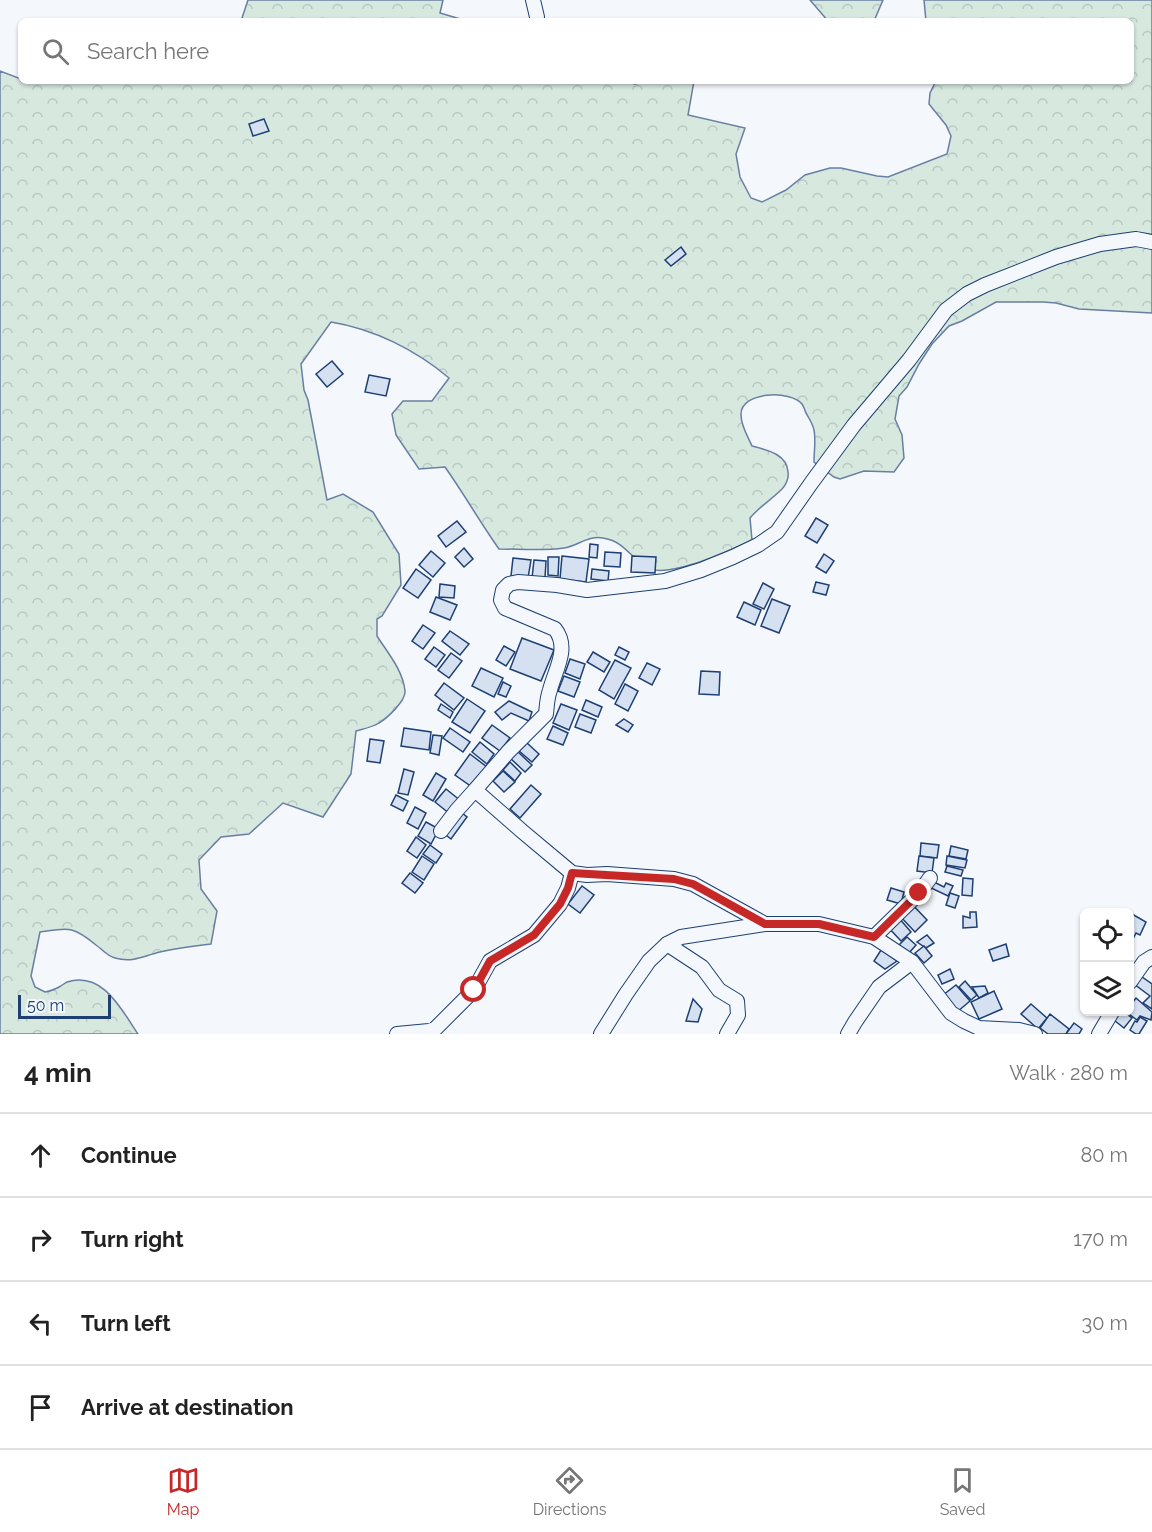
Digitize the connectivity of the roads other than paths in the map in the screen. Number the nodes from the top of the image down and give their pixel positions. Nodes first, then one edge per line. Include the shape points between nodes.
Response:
1 (533, 0) edge
2 (537, 17) dead end
3 (1152, 242) edge
4 (475, 789) junction
5 (441, 831) dead end
6 (572, 873) junction
7 (930, 878) dead end
8 (765, 924) junction
9 (874, 937) junction
10 (668, 944) junction
11 (1152, 957) edge
12 (912, 962) junction
13 (1134, 976) edge
14 (1109, 1016) edge
15 (397, 1034) edge
16 (601, 1034) edge
17 (727, 1034) edge
18 (849, 1034) edge
19 (1035, 1034) edge
20 (1099, 1034) edge

1 - 2 street
3 - 4 street via 1136,239 1100,244 1056,257 985,285 946,310 854,425 777,532 758,545 665,581 587,590 509,584 501,600 505,608 555,629 562,643 560,663 547,699 546,714
4 - 5 street
4 - 6 street
6 - 8 street via 683,881
6 - 15 street via 560,904 534,935 490,961 474,990 435,1029
7 - 9 street
8 - 9 street via 819,924
8 - 10 street via 681,937
9 - 12 street
10 - 16 street via 649,961
10 - 17 street via 702,967 719,990 737,1001 738,1014
11 - 13 street
12 - 18 street via 879,987
12 - 19 street via 951,1013 964,1021 979,1028
14 - 20 street

